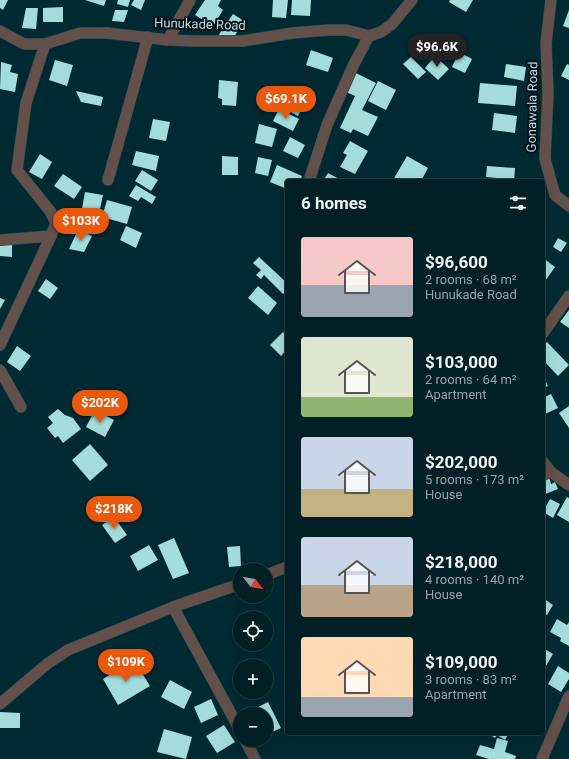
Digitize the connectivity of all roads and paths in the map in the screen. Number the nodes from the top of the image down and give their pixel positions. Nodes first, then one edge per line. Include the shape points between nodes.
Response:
1 (190, 0) edge
2 (412, 0) edge
3 (551, 0) edge
4 (0, 31) edge
5 (369, 36) junction
6 (148, 37) junction
7 (168, 40) junction
8 (45, 44) junction
9 (310, 179) edge
10 (108, 180) dead end
11 (569, 206) edge
12 (51, 236) junction
13 (0, 240) edge
14 (569, 296) edge
15 (545, 330) edge
16 (0, 345) edge
17 (0, 370) edge
18 (21, 407) dead end
19 (547, 474) edge
20 (569, 485) edge
21 (285, 568) edge
22 (273, 572) edge
23 (233, 586) edge
24 (173, 607) junction
25 (569, 696) edge
26 (0, 704) edge
27 (233, 717) edge
28 (249, 747) edge
29 (255, 759) edge
30 (542, 759) edge

1 - 7 street
2 - 5 street via 392,24 381,32
3 - 11 street, Gonawala Road via 546,43 548,93 545,159 555,195
4 - 8 street, Hunukade Road via 24,44
5 - 7 street, Hunukade Road via 346,30 328,30 242,41
5 - 9 street via 327,125
6 - 7 street, Hunukade Road
6 - 8 street, Hunukade Road via 80,33
6 - 10 street
8 - 12 street via 26,103 17,170 50,211 56,223
12 - 13 street
12 - 16 street
14 - 15 street
17 - 18 street
19 - 20 street
21 - 22 street
23 - 24 street
24 - 26 street via 68,650 47,664
24 - 27 street
25 - 30 street
28 - 29 street

